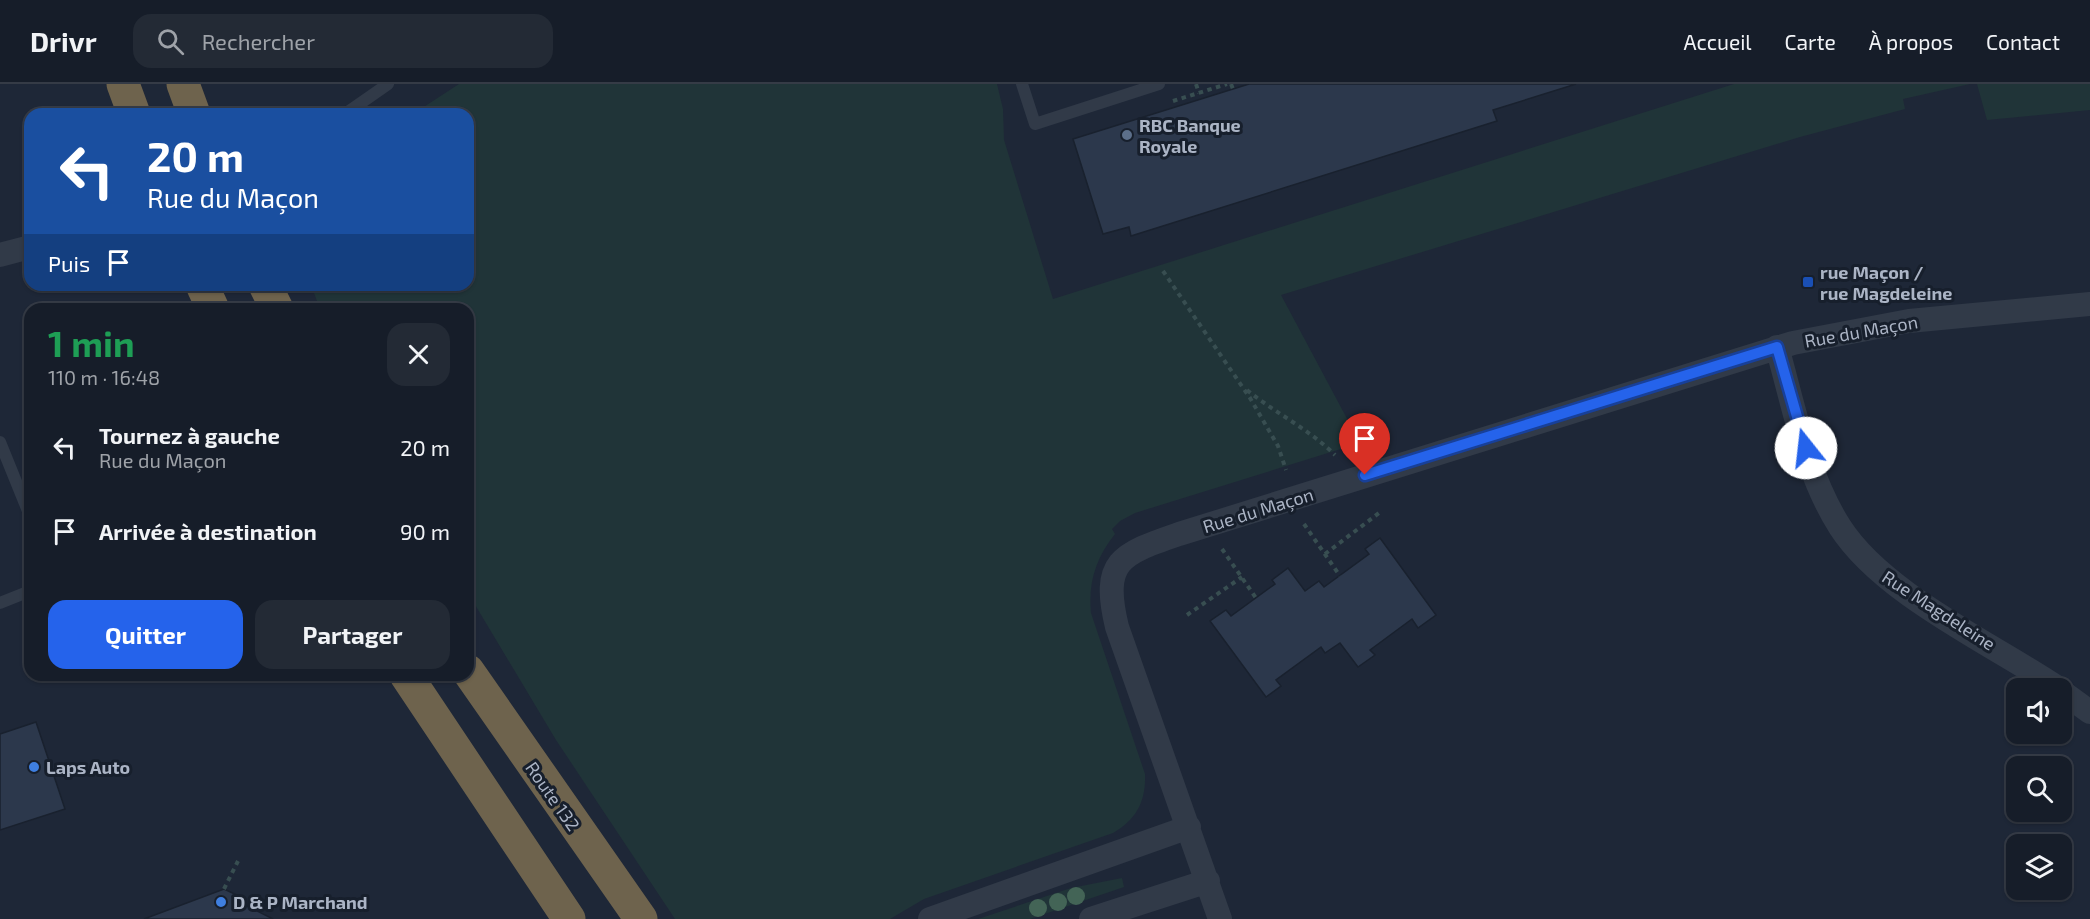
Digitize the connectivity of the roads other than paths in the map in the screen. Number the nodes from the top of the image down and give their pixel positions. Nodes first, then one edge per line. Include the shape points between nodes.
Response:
1 (123, 84) edge
2 (183, 84) edge
3 (388, 84) edge
4 (1022, 84) edge
5 (1159, 84) edge
6 (132, 108) edge
7 (192, 108) edge
8 (354, 108) edge
9 (24, 248) edge
10 (0, 255) edge
11 (2090, 304) edge
12 (1777, 347) junction
13 (0, 442) edge
14 (24, 501) edge
15 (24, 593) edge
16 (0, 603) edge
17 (2040, 678) edge
18 (474, 680) edge
19 (410, 681) edge
20 (2072, 699) edge
21 (2090, 712) edge
22 (1189, 827) junction
23 (1208, 881) junction
24 (566, 914) edge
25 (641, 919) edge
26 (930, 919) edge
27 (1091, 919) edge
28 (1220, 919) edge

1 - 6 highway
2 - 7 highway
3 - 8 lane
4 - 5 lane via 1035,124
9 - 10 street
11 - 12 street, Rue du Maçon via 1909,321
12 - 17 street, Rue Magdeleine via 1818,485 1840,528 1855,547 1918,601
12 - 22 street, Rue du Maçon via 1153,543 1124,557 1116,566 1111,593 1117,627
13 - 14 lane
15 - 16 lane
18 - 25 highway, Route 132
19 - 24 highway
20 - 21 street, Rue Magdeleine
22 - 23 street, Rue du Maçon
22 - 26 street
23 - 27 street
23 - 28 street, Rue du Maçon

